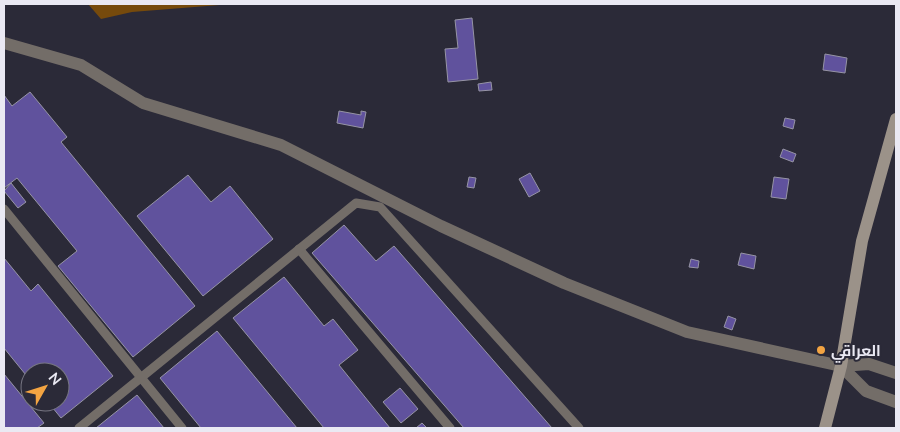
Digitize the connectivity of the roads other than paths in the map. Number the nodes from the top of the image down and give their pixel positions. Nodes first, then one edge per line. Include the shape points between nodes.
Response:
1 (4, 43) edge
2 (896, 119) edge
3 (4, 209) edge
4 (299, 249) junction
5 (841, 366) junction
6 (896, 373) edge
7 (141, 378) junction
8 (896, 402) edge
9 (79, 428) edge
10 (182, 428) edge
11 (450, 428) edge
12 (578, 428) edge
13 (826, 428) edge

1 - 5 street via 81,65 143,103 281,145 441,226 687,332
2 - 5 main road via 862,240
3 - 7 lane
4 - 7 lane
4 - 11 lane
4 - 12 lane via 356,202 380,207
5 - 6 street via 869,364
5 - 8 street via 866,391
5 - 13 main road
7 - 9 lane
7 - 10 lane

